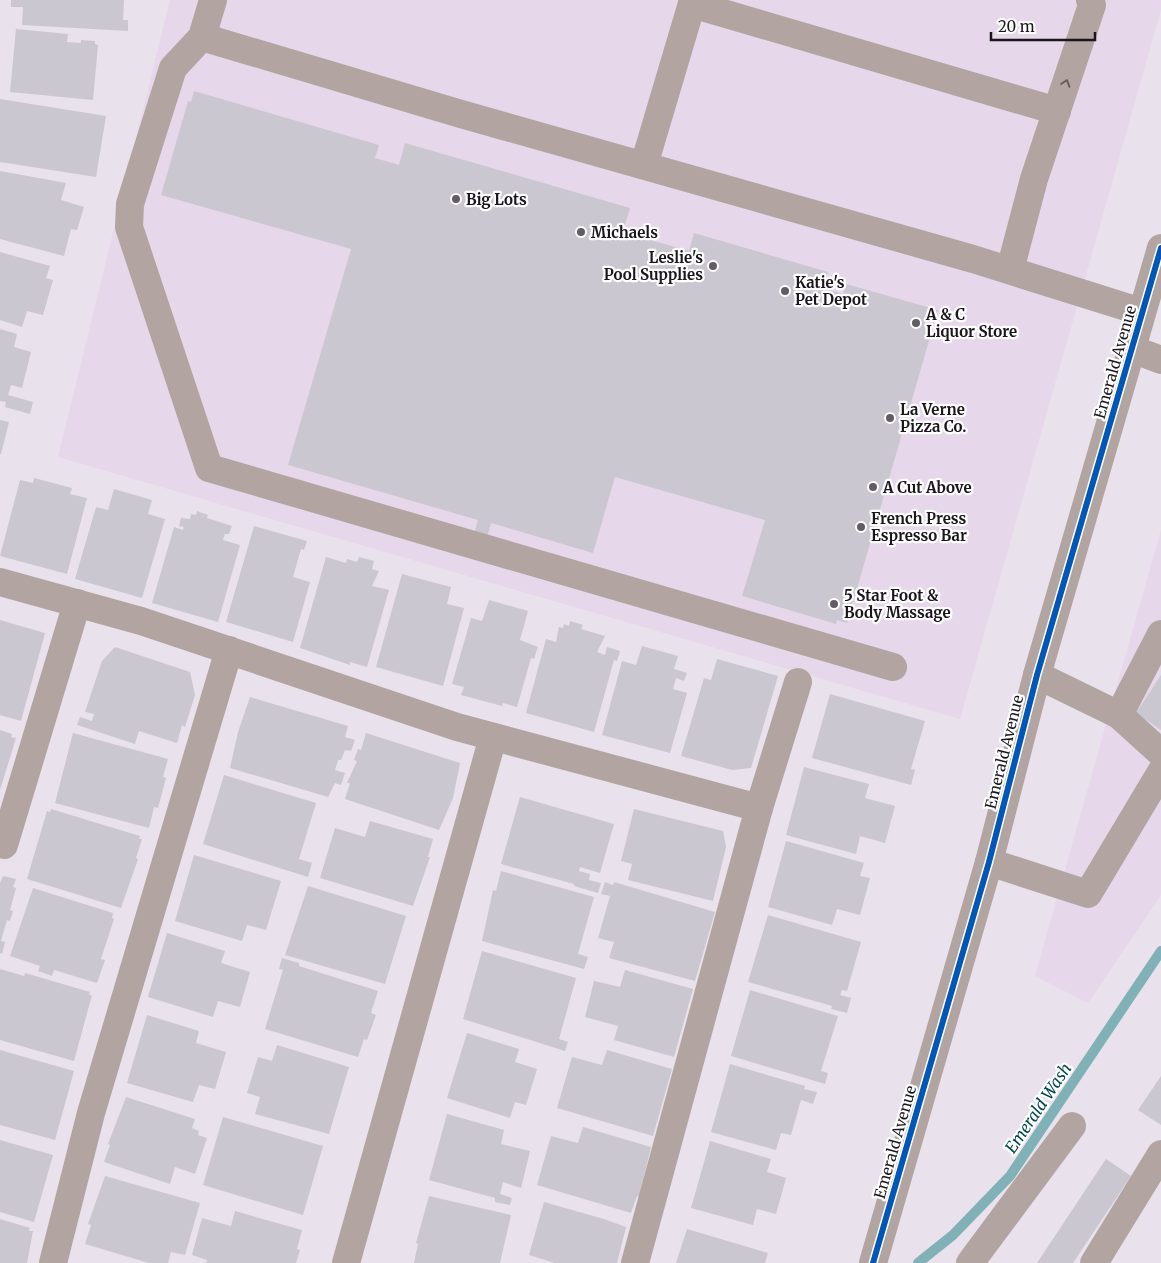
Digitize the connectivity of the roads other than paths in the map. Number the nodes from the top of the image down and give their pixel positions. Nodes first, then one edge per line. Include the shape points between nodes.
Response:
1 (213, 0) edge
2 (760, 0) edge
3 (1090, 0) edge
4 (693, 2) edge
5 (738, 17) junction
6 (202, 37) junction
7 (1057, 111) junction
8 (644, 165) junction
9 (1161, 248) edge
10 (1010, 270) junction
11 (1142, 312) junction
12 (1132, 349) junction
13 (1161, 360) edge
14 (0, 582) edge
15 (77, 603) junction
16 (1161, 634) edge
17 (229, 650) junction
18 (892, 667) dead end
19 (1037, 674) junction
20 (798, 682) dead end
21 (1119, 715) junction
22 (493, 736) junction
23 (1161, 753) edge
24 (1161, 772) edge
25 (759, 808) junction
26 (0, 844) edge
27 (989, 862) junction
28 (1072, 1126) dead end
29 (1161, 1154) edge
30 (53, 1263) edge
31 (346, 1263) edge
32 (635, 1263) edge
33 (873, 1263) edge
34 (970, 1263) edge
35 (1094, 1263) edge

1 - 6 street
2 - 5 street
7 -> 3 street via 1092,5
4 - 5 street
4 - 8 street
5 - 7 street
6 - 8 street
6 - 18 street via 173,68 152,126 130,204 129,227 209,468
7 - 10 street via 1034,179
8 - 10 street
9 - 11 street, Emerald Avenue
10 - 11 street
11 - 12 street, Emerald Avenue
12 - 13 street
12 - 19 street, Emerald Avenue
14 - 15 street
15 - 17 street
15 - 26 street via 4,845
16 - 21 street
17 - 22 street via 457,727
17 - 30 street via 91,1113
19 - 21 street
19 - 27 street, Emerald Avenue
20 - 25 street
21 - 23 street
22 - 25 street
22 - 31 street
24 - 27 street via 1088,894
25 - 32 street
27 - 33 street, Emerald Avenue
28 - 34 street
29 - 35 street

